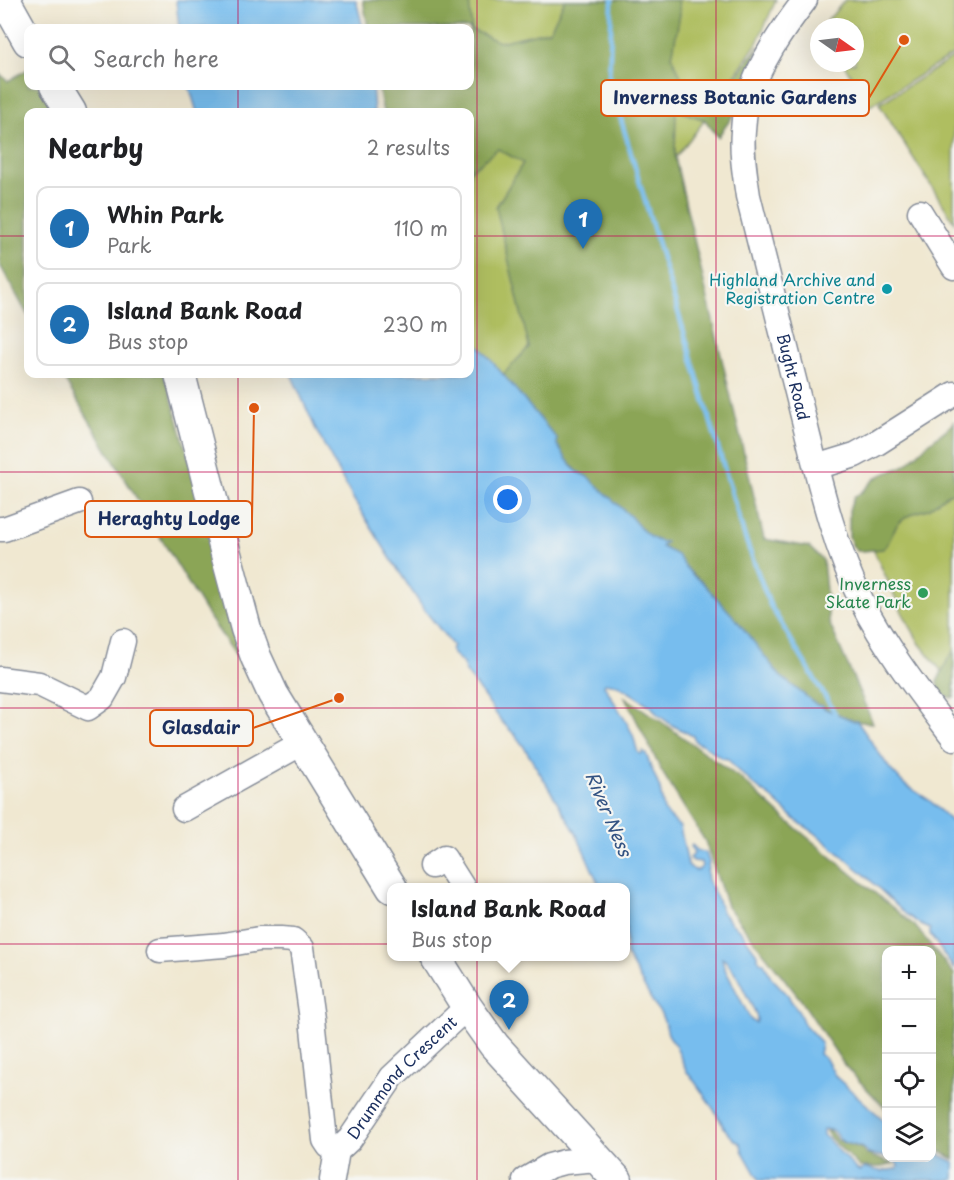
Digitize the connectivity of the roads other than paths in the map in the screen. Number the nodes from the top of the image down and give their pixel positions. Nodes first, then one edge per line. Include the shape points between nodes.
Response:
1 (5, 0) edge
2 (805, 0) edge
3 (24, 34) edge
4 (57, 90) edge
5 (69, 108) edge
6 (920, 212) dead end
7 (954, 267) edge
8 (181, 378) edge
9 (954, 394) edge
10 (816, 467) junction
11 (79, 502) dead end
12 (0, 529) edge
13 (123, 641) dead end
14 (0, 679) edge
15 (954, 738) edge
16 (302, 743) junction
17 (184, 809) dead end
18 (432, 866) dead end
19 (389, 883) edge
20 (460, 883) edge
21 (160, 950) dead end
22 (438, 961) edge
23 (467, 1007) junction
24 (338, 1151) junction
25 (607, 1169) edge
26 (332, 1180) edge
27 (525, 1180) edge

1 - 3 main road
2 - 10 street, Bught Road via 775,41 747,101 743,160 748,196
4 - 5 main road
6 - 7 street
8 - 16 main road via 246,629 273,694
9 - 10 street via 855,455
10 - 15 street, Bught Road via 840,551 862,602 885,643
11 - 12 street
13 - 14 street via 114,677 102,698 88,708 39,684
16 - 17 street
16 - 19 main road
18 - 20 street via 444,858
21 - 24 street, Drummond Crescent via 259,939 293,940 302,948 325,1140
22 - 23 main road
23 - 24 street, Drummond Crescent via 392,1077
23 - 25 main road via 494,1045
24 - 26 street, Drummond Crescent
25 - 27 street via 564,1162

